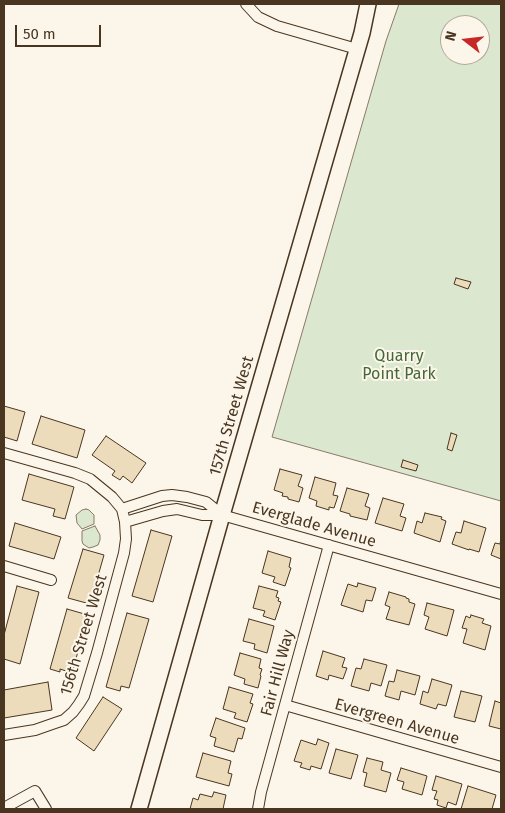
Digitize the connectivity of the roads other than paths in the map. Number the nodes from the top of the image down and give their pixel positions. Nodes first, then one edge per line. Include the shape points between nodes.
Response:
1 (246, 4) edge
2 (368, 4) edge
3 (373, 4) edge
4 (362, 34) junction
5 (357, 49) junction
6 (4, 453) edge
7 (122, 509) junction
8 (222, 515) junction
9 (125, 522) junction
10 (329, 545) junction
11 (4, 566) edge
12 (51, 580) dead end
13 (501, 594) edge
14 (285, 705) junction
15 (4, 735) edge
16 (501, 767) edge
17 (4, 808) edge
18 (46, 809) edge
19 (139, 809) edge
20 (258, 809) edge

1 - 5 street via 258,17 278,26
2 - 4 street, 157th Street West
3 - 4 street, 157th Street West
4 - 5 street, 157th Street West
5 - 8 street, 157th Street West
6 - 7 street via 90,479
7 - 8 street, Everglade Avenue via 172,496 206,502
7 - 9 street
8 - 9 street via 163,510
8 - 10 street, Everglade Avenue
8 - 19 street, 157th Street West
9 - 15 street, 156th Street West via 124,553 79,704 56,724
10 - 13 street, Everglade Avenue
10 - 14 street, Fair Hill Way
11 - 12 street
14 - 16 street, Evergreen Avenue
14 - 20 street, Fair Hill Way
17 - 18 street via 35,791

